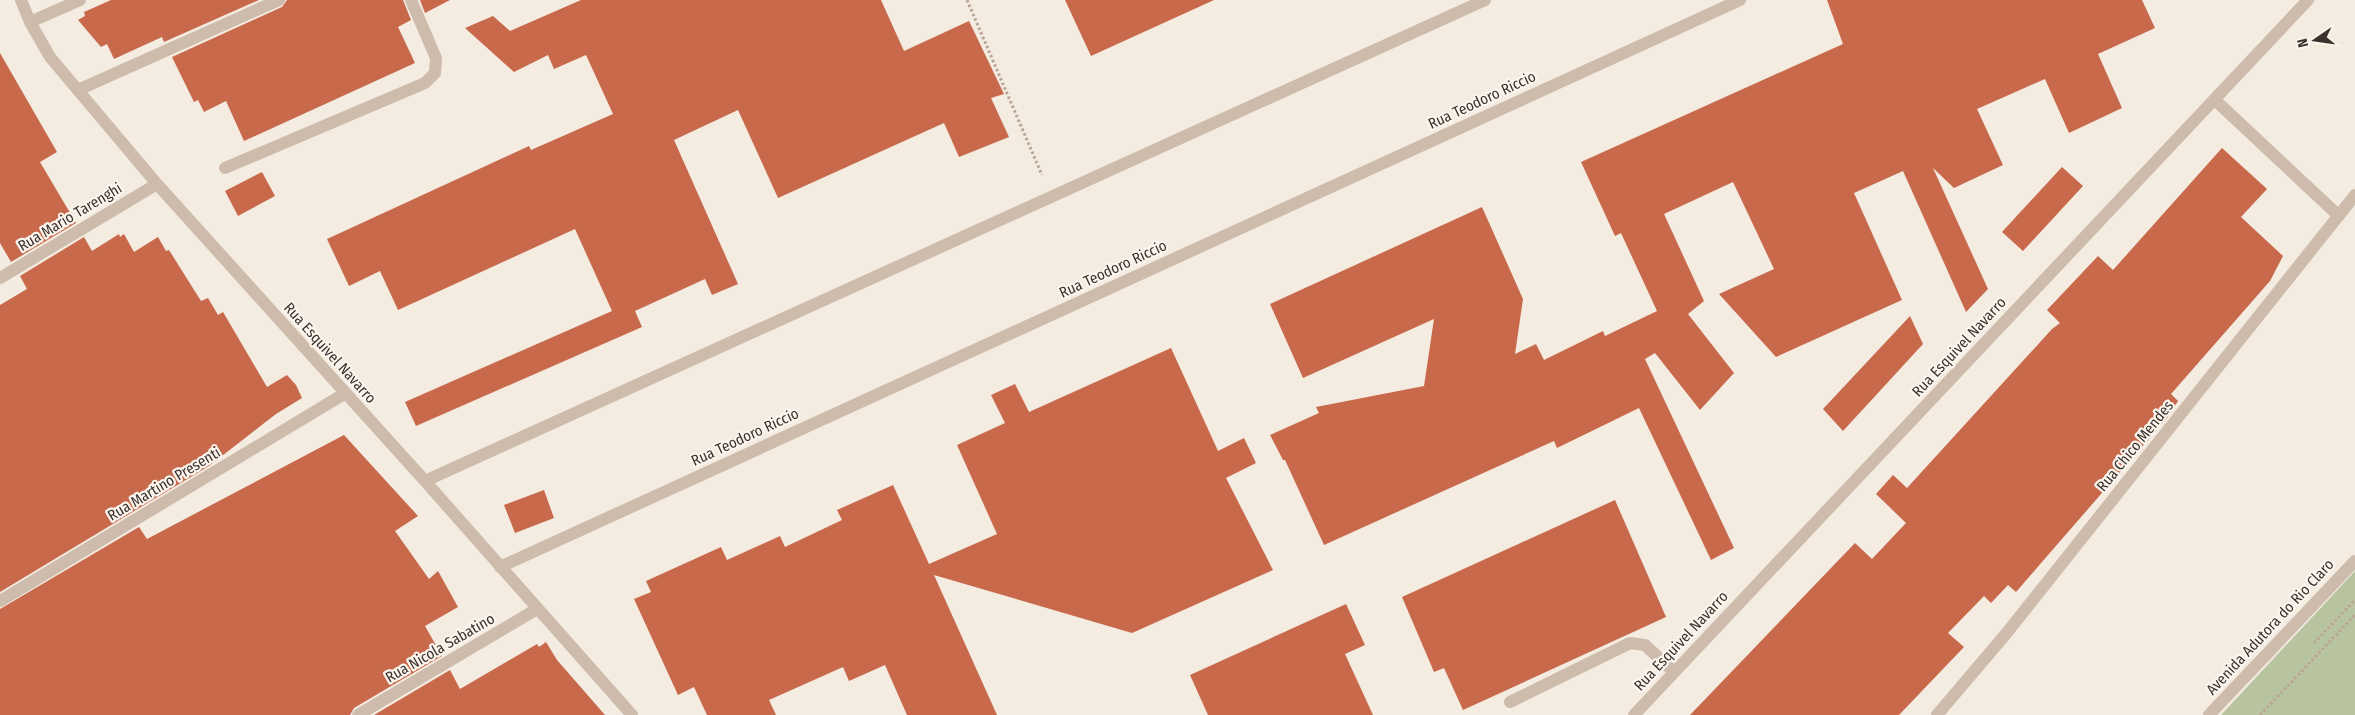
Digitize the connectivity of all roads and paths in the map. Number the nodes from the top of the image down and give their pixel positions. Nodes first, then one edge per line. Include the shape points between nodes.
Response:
1 (21, 0) edge
2 (80, 0) edge
3 (279, 0) edge
4 (411, 0) edge
5 (966, 0) edge
6 (1485, 0) edge
7 (1740, 0) edge
8 (2308, 0) edge
9 (30, 22) junction
10 (78, 90) junction
11 (2215, 100) junction
12 (225, 168) dead end
13 (157, 184) junction
14 (2355, 195) edge
15 (1051, 197) junction
16 (2339, 216) junction
17 (0, 278) edge
18 (344, 394) junction
19 (425, 481) junction
20 (2355, 561) edge
21 (500, 567) junction
22 (0, 602) edge
23 (538, 610) junction
24 (2355, 615) edge
25 (1674, 672) junction
26 (1510, 702) dead end
27 (358, 715) edge
28 (632, 715) edge
29 (1634, 715) edge
30 (1937, 715) edge
31 (2209, 715) edge
32 (2260, 715) edge

1 - 9 street, Rua Esquivel Navarro
2 - 9 street
3 - 10 street
4 - 12 street via 436,58 435,73 424,83
5 - 15 path
6 - 15 street
7 - 21 street, Rua Teodoro Riccio
8 - 11 street, Rua Esquivel Navarro
9 - 10 street, Rua Esquivel Navarro via 50,58
10 - 13 street, Rua Esquivel Navarro
11 - 16 street
11 - 25 street, Rua Esquivel Navarro
13 - 17 street, Rua Mario Tarenghi
13 - 18 street, Rua Esquivel Navarro
14 - 16 street, Rua Chico Mendes
15 - 19 street
16 - 30 street, Rua Chico Mendes via 2005,635
18 - 19 street, Rua Esquivel Navarro
18 - 22 street, Rua Martino Presenti
19 - 21 street, Rua Esquivel Navarro
20 - 31 street, Avenida Adutora do Rio Claro
21 - 23 street, Rua Esquivel Navarro
23 - 27 street, Rua Nicola Sabatino
23 - 28 street, Rua Esquivel Navarro
24 - 32 path
25 - 26 street via 1645,645 1630,643
25 - 29 street, Rua Esquivel Navarro

